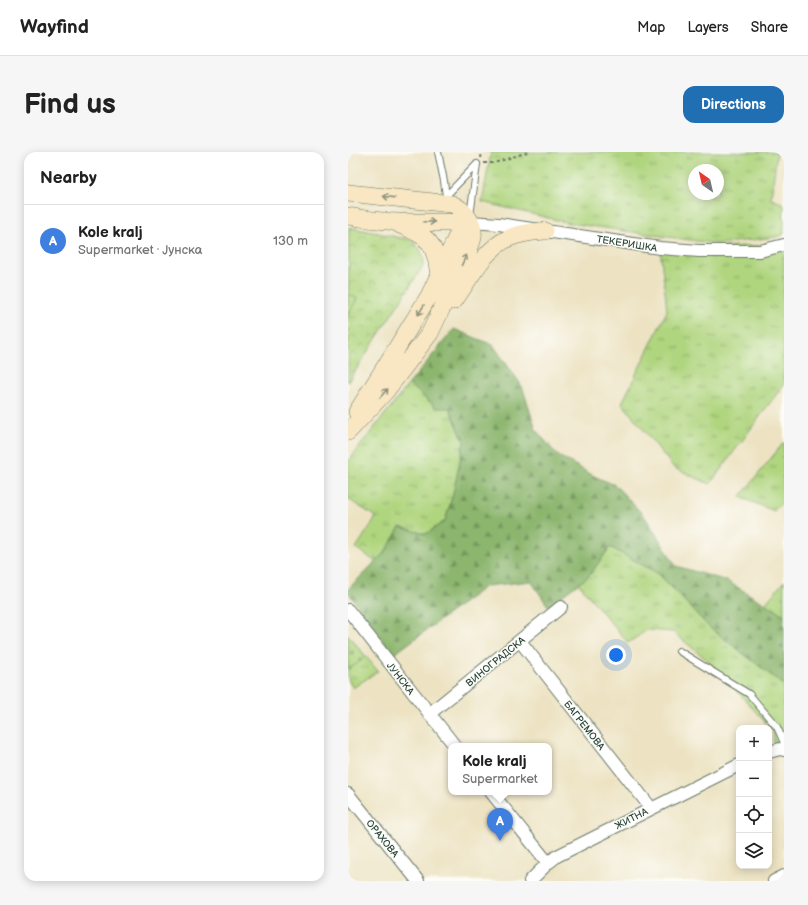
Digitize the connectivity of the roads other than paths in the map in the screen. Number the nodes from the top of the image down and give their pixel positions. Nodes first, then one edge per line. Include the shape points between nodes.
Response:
1 (438, 152) edge
2 (348, 193) edge
3 (442, 199) junction
4 (348, 216) edge
5 (390, 221) junction
6 (470, 222) junction
7 (545, 231) junction
8 (784, 245) edge
9 (439, 276) junction
10 (430, 333) junction
11 (348, 428) edge
12 (348, 432) edge
13 (562, 607) dead end
14 (348, 610) edge
15 (520, 641) junction
16 (679, 651) dead end
17 (429, 714) junction
18 (453, 743) edge
19 (784, 743) edge
20 (784, 750) edge
21 (772, 751) edge
22 (736, 766) edge
23 (348, 794) edge
24 (493, 795) edge
25 (651, 808) junction
26 (548, 863) junction
27 (784, 876) edge
28 (418, 881) edge
29 (530, 881) edge
30 (774, 881) edge

1 - 3 lane via 444,181
3 -> 2 street
3 - 6 street via 463,211
3 - 6 lane via 477,164
4 - 5 street
5 -> 6 street
5 - 9 street via 428,240 435,251
6 - 7 street, ТЕКЕРИШКА
6 - 9 street via 458,234
10 -> 6 street via 472,243 473,231
7 - 8 street, ТЕКЕРИШКА via 660,248 699,251 760,251
7 - 10 street via 521,234 499,244 478,266
9 -> 11 street via 411,327
12 -> 10 street via 385,392
13 - 15 street, ВИНОГРАДСКА
14 - 17 street, ЈУНСКА
15 - 17 street, ВИНОГРАДСКА
15 - 25 street, БАГРЕМОВА
16 - 19 lane via 749,694 777,727
17 - 18 street, ЈУНСКА
20 - 21 street
22 - 25 street, ЖИТНА
23 - 28 street, ОРАХОВА
24 - 26 street
25 - 26 street, ЖИТНА
26 - 29 street, ЖИТНА
27 - 30 street

